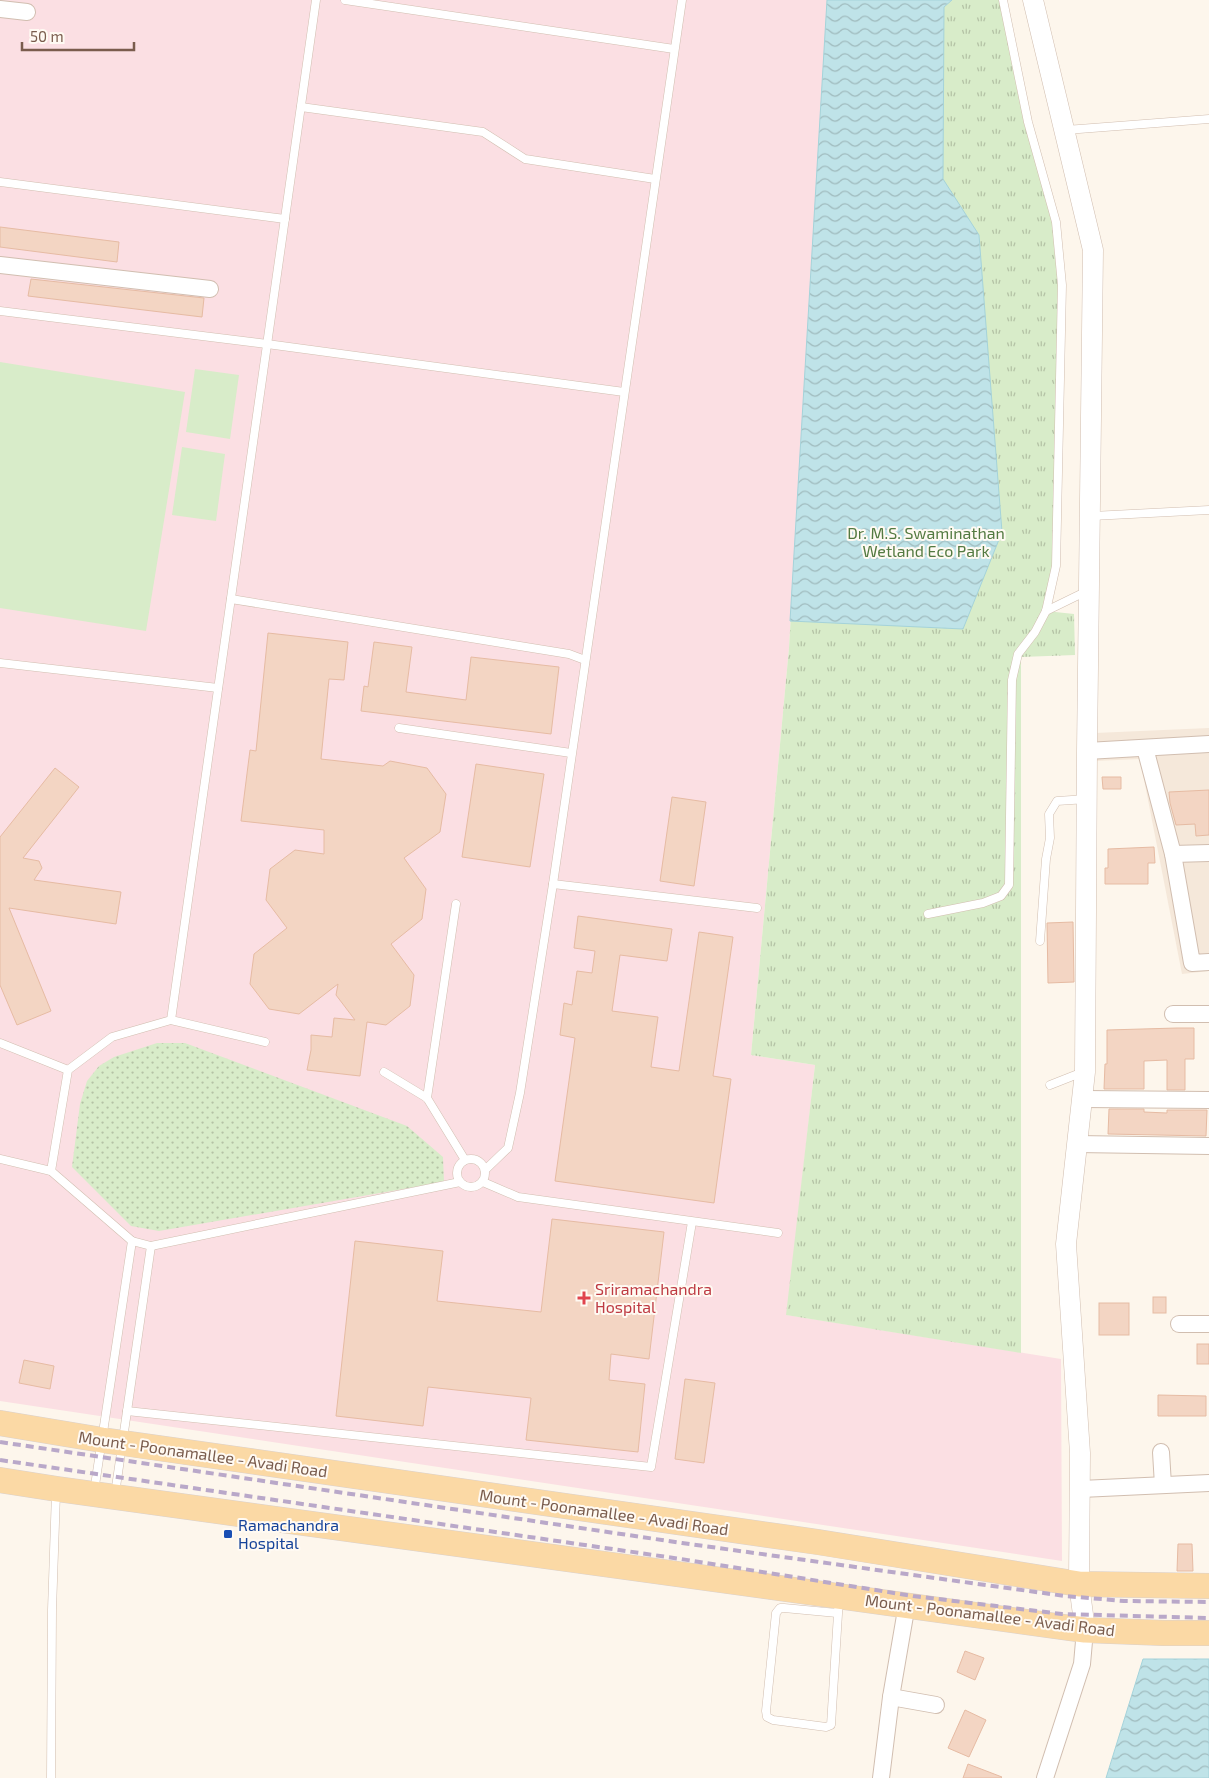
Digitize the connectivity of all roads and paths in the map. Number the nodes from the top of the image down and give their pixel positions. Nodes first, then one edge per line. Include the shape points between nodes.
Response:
1 (316, 0) edge
2 (345, 0) edge
3 (682, 0) edge
4 (1003, 0) edge
5 (1033, 0) edge
6 (0, 9) edge
7 (27, 12) dead end
8 (674, 49) junction
9 (300, 107) junction
10 (1209, 119) edge
11 (1064, 130) junction
12 (655, 179) junction
13 (0, 182) edge
14 (285, 219) junction
15 (0, 265) edge
16 (210, 289) dead end
17 (0, 311) edge
18 (267, 344) junction
19 (624, 392) junction
20 (1209, 510) edge
21 (1090, 516) junction
22 (1089, 590) junction
23 (231, 600) junction
24 (1046, 611) junction
25 (585, 660) junction
26 (0, 663) edge
27 (218, 688) junction
28 (400, 728) dead end
29 (1209, 744) edge
30 (1145, 748) junction
31 (1087, 751) junction
32 (571, 753) junction
33 (1086, 799) junction
34 (1209, 853) edge
35 (1173, 854) junction
36 (553, 884) junction
37 (456, 904) dead end
38 (757, 908) dead end
39 (928, 914) dead end
40 (1040, 941) dead end
41 (1209, 962) edge
42 (1173, 1014) dead end
43 (1209, 1014) edge
44 (171, 1020) junction
45 (264, 1042) dead end
46 (0, 1043) edge
47 (68, 1070) junction
48 (384, 1072) dead end
49 (1085, 1072) junction
50 (1050, 1085) dead end
51 (427, 1098) junction
52 (1083, 1099) junction
53 (1209, 1100) edge
54 (1078, 1144) junction
55 (1209, 1146) edge
56 (0, 1159) edge
57 (465, 1160) junction
58 (485, 1170) junction
59 (51, 1171) junction
60 (460, 1182) junction
61 (483, 1182) junction
62 (692, 1222) junction
63 (778, 1233) dead end
64 (132, 1242) junction
65 (151, 1246) junction
66 (1179, 1324) dead end
67 (1209, 1324) edge
68 (127, 1411) junction
69 (0, 1423) edge
70 (112, 1441) junction
71 (1162, 1452) dead end
72 (0, 1480) edge
73 (1209, 1483) edge
74 (1163, 1485) junction
75 (57, 1489) junction
76 (1081, 1489) junction
77 (104, 1495) junction
78 (1079, 1584) junction
79 (1209, 1586) edge
80 (907, 1604) junction
81 (838, 1605) junction
82 (1085, 1630) junction
83 (1209, 1633) edge
84 (891, 1697) junction
85 (936, 1705) dead end
86 (51, 1778) edge
87 (881, 1778) edge
88 (1045, 1778) edge

1 - 9 lane
2 - 8 lane
3 - 8 lane
4 - 24 lane via 1028,122 1056,222 1062,285 1056,566
5 - 11 street
6 - 7 street
8 - 12 lane
9 - 12 lane via 483,132 525,159
9 - 14 lane
10 - 11 lane
11 - 21 street via 1093,250
12 - 19 lane
13 - 14 lane
14 - 18 lane
15 - 16 street
17 - 18 lane
18 - 19 lane
18 - 23 lane
19 - 25 lane
20 - 21 lane
21 - 22 street
22 - 24 lane
22 - 31 street
23 - 25 lane via 569,654
23 - 27 lane
24 - 39 lane via 1018,654 1012,680 1009,884 1000,896 983,904
25 - 32 lane
26 - 27 lane
27 - 44 lane
28 - 32 lane
29 - 30 street
30 - 31 street
30 - 35 street
31 - 33 street
32 - 36 lane
33 - 40 lane via 1057,801 1049,814 1050,838
33 - 49 street
34 - 35 street
35 - 41 street via 1192,964
36 - 38 lane
36 - 58 lane via 520,1093 508,1148
37 - 51 lane
42 - 43 street
44 - 45 lane
44 - 47 lane via 112,1037
46 - 47 lane
47 - 59 lane
48 - 51 lane
49 - 50 lane
49 - 52 street
51 - 57 lane
52 - 53 street
52 - 54 street
54 - 55 street
54 - 76 street via 1066,1244
56 - 59 lane
57 - 58 lane via 477,1160
57 - 60 lane via 457,1170
58 - 61 lane
59 - 64 lane
60 - 61 lane via 472,1188
60 - 65 lane
61 - 62 lane via 518,1197
62 - 63 lane
62 - 68 lane via 650,1467
64 - 65 lane
64 - 70 lane
65 - 68 lane
66 - 67 street
68 - 70 lane
69 - 70 main road, Mount - Poonamallee - Avadi Road
70 - 77 lane
70 - 77 lane
70 - 78 main road, Mount - Poonamallee - Avadi Road via 818,1542
71 - 74 street
72 - 75 main road, Mount - Poonamallee - Avadi Road
73 - 74 street
74 - 76 street
75 - 77 main road, Mount - Poonamallee - Avadi Road
75 - 86 lane
76 - 78 street
77 - 81 main road, Mount - Poonamallee - Avadi Road
78 - 79 main road, Mount - Poonamallee - Avadi Road
78 - 82 street
80 - 81 main road, Mount - Poonamallee - Avadi Road
80 - 82 main road, Mount - Poonamallee - Avadi Road
80 - 84 street
81 - 81 lane via 831,1725 826,1727 767,1717 776,1614 780,1608
82 - 83 main road, Mount - Poonamallee - Avadi Road
82 - 88 street via 1082,1664
84 - 85 street
84 - 87 street

